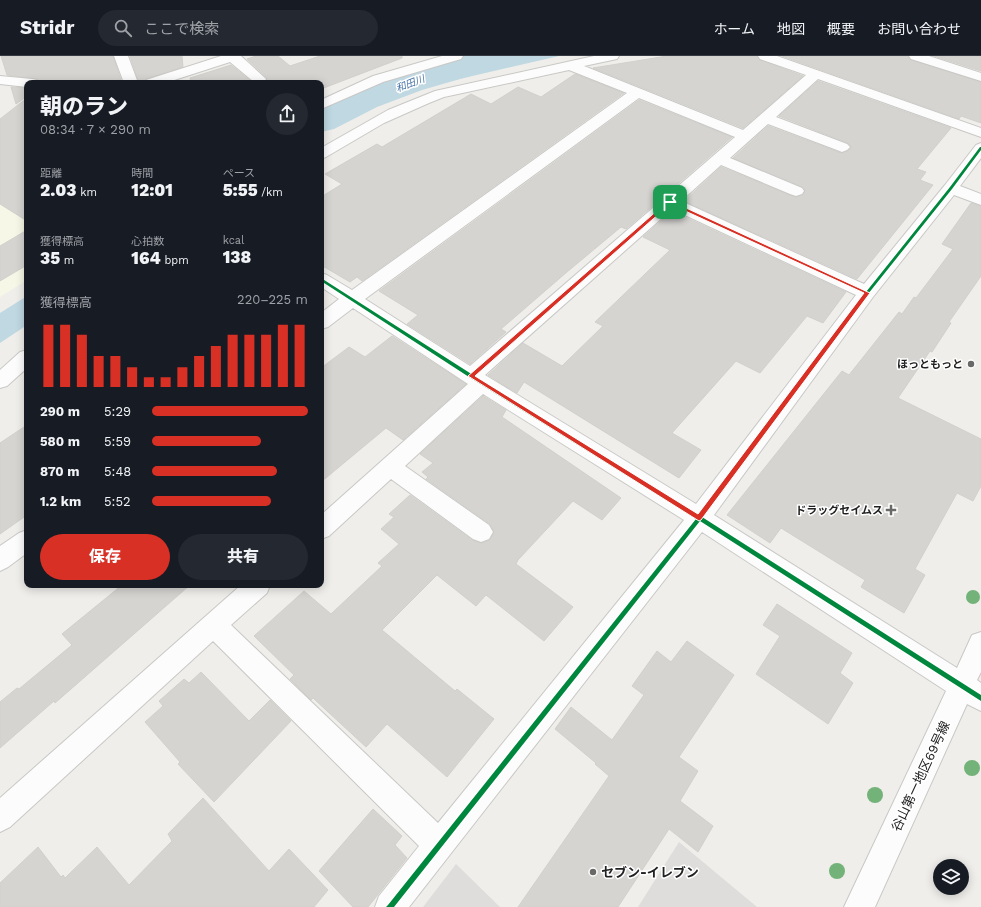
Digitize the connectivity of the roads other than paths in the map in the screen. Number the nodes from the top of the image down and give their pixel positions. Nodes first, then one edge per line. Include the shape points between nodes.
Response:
1 (121, 56) edge
2 (233, 56) edge
3 (456, 56) edge
4 (612, 56) edge
5 (764, 56) edge
6 (916, 56) edge
7 (569, 65) junction
8 (816, 74) junction
9 (981, 77) edge
10 (259, 79) dead end
11 (0, 80) edge
12 (130, 80) edge
13 (160, 80) edge
14 (24, 82) edge
15 (638, 92) junction
16 (324, 105) edge
17 (766, 118) junction
18 (981, 133) edge
19 (746, 136) junction
20 (842, 147) dead end
21 (981, 148) edge
22 (324, 152) edge
23 (719, 159) junction
24 (951, 188) junction
25 (796, 191) dead end
26 (981, 200) edge
27 (670, 202) junction
28 (324, 281) edge
29 (867, 293) junction
30 (352, 299) junction
31 (324, 320) edge
32 (24, 360) edge
33 (477, 380) junction
34 (0, 381) edge
35 (390, 467) junction
36 (699, 518) junction
37 (324, 526) edge
38 (481, 532) dead end
39 (24, 542) edge
40 (0, 560) edge
41 (255, 588) edge
42 (214, 625) junction
43 (981, 644) edge
44 (971, 691) edge
45 (0, 817) edge
46 (439, 845) junction
47 (390, 907) edge
48 (859, 907) edge

1 - 12 street
2 - 10 street
2 - 13 street
3 - 16 street via 378,79
4 - 7 street
5 - 8 street
6 - 9 street
7 - 15 street
7 - 22 street via 415,102 376,120
8 - 17 street
8 - 18 street
11 - 14 street
15 - 19 street
15 - 30 street
17 - 19 street
17 - 20 street
19 - 23 street
21 - 24 street
23 - 25 street
23 - 27 street
24 - 26 street
24 - 29 street
27 - 29 street
27 - 33 street
28 - 30 street
29 - 36 street
30 - 31 street
30 - 33 street
32 - 34 street
33 - 35 street
33 - 36 street
35 - 37 street
35 - 38 street
36 - 44 street
36 - 46 street
39 - 40 street
41 - 42 street
42 - 45 street
42 - 46 street
43 - 44 street, 谷山第一地区69号線
44 - 48 street, 谷山第一地区69号線
46 - 47 street

